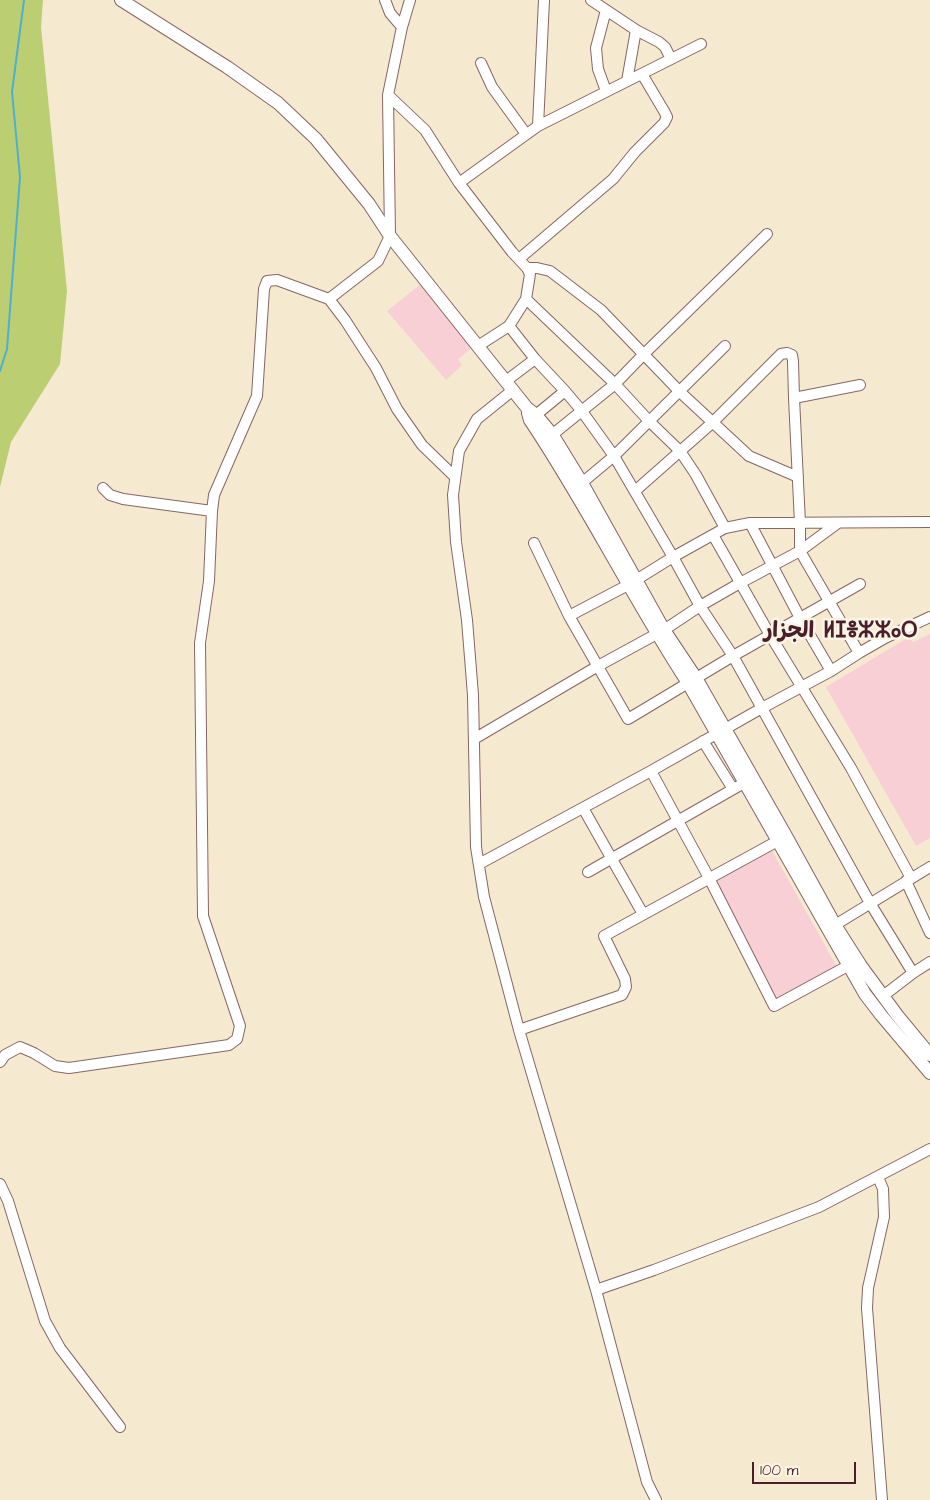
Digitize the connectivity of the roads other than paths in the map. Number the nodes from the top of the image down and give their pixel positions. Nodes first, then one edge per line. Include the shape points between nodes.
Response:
1 (121, 0) edge
2 (385, 0) edge
3 (410, 0) edge
4 (544, 0) edge
5 (591, 0) edge
6 (606, 10) junction
7 (402, 27) junction
8 (636, 30) junction
9 (702, 44) dead end
10 (672, 59) junction
11 (481, 63) dead end
12 (642, 74) junction
13 (627, 81) junction
14 (606, 91) junction
15 (388, 94) junction
16 (538, 126) junction
17 (526, 134) junction
18 (459, 183) junction
19 (767, 234) dead end
20 (390, 236) junction
21 (519, 259) junction
22 (527, 268) junction
23 (330, 299) junction
24 (526, 299) junction
25 (509, 326) junction
26 (478, 346) junction
27 (725, 346) dead end
28 (644, 354) junction
29 (535, 359) junction
30 (615, 384) junction
31 (860, 385) dead end
32 (510, 386) junction
33 (565, 391) junction
34 (680, 392) junction
35 (794, 398) junction
36 (581, 410) junction
37 (531, 414) junction
38 (649, 421) junction
39 (712, 423) junction
40 (548, 438) junction
41 (680, 451) junction
42 (614, 456) junction
43 (455, 477) junction
44 (798, 477) junction
45 (578, 486) junction
46 (102, 488) dead end
47 (635, 491) junction
48 (212, 511) junction
49 (930, 522) edge
50 (750, 523) junction
51 (800, 523) junction
52 (838, 523) junction
53 (725, 528) junction
54 (713, 535) junction
55 (534, 543) dead end
56 (800, 551) junction
57 (673, 557) junction
58 (773, 566) junction
59 (632, 582) junction
60 (740, 583) junction
61 (860, 584) dead end
62 (829, 602) junction
63 (700, 606) junction
64 (569, 616) junction
65 (930, 617) edge
66 (800, 618) junction
67 (660, 632) junction
68 (770, 635) junction
69 (859, 653) junction
70 (733, 656) junction
71 (598, 666) junction
72 (831, 671) junction
73 (692, 681) junction
74 (801, 687) junction
75 (762, 708) junction
76 (720, 731) junction
77 (474, 739) junction
78 (704, 741) junction
79 (652, 771) junction
80 (738, 786) junction
81 (583, 808) junction
82 (679, 820) junction
83 (782, 839) junction
84 (611, 859) junction
85 (479, 864) junction
86 (930, 867) edge
87 (588, 872) dead end
88 (709, 878) junction
89 (908, 880) junction
90 (870, 903) junction
91 (643, 914) junction
92 (835, 925) junction
93 (930, 933) edge
94 (930, 962) edge
95 (853, 963) junction
96 (913, 973) junction
97 (883, 996) junction
98 (519, 1030) junction
99 (930, 1055) edge
100 (0, 1062) edge
101 (930, 1073) edge
102 (930, 1149) edge
103 (878, 1177) junction
104 (0, 1184) edge
105 (596, 1290) junction
106 (120, 1427) dead end
107 (656, 1500) edge
108 (882, 1500) edge

1 - 20 main road via 278,103 316,139 369,204
2 - 7 street via 390,13
3 - 7 street
4 - 16 street
5 - 6 street
6 - 8 street
6 - 14 street via 596,48 598,69
7 - 15 street
8 - 10 street via 659,42
8 - 13 street
9 - 10 street
10 - 12 street
11 - 17 street via 492,87
12 - 13 street
12 - 21 street via 667,117 664,123 613,179
13 - 14 street
14 - 16 street
15 - 18 street via 425,130
15 - 20 street
16 - 17 street
17 - 18 street
18 - 21 street
19 - 28 street
20 - 23 street via 378,261
20 - 26 main road
21 - 22 street
22 - 24 street via 530,274
22 - 28 street via 550,271 601,310
23 - 43 street via 422,445
23 - 48 street via 277,280 267,281 256,396 214,495
24 - 25 street
24 - 30 street
25 - 26 street
25 - 29 street
26 - 32 main road
27 - 34 street
28 - 30 street
28 - 34 street
29 - 32 street
29 - 33 street
30 - 36 street
30 - 38 street
31 - 35 street
32 - 37 main road
32 - 43 street via 477,419 458,451
33 - 36 street
33 - 37 street
34 - 38 street
34 - 39 street
35 - 39 street via 792,355 781,354
35 - 44 street
36 - 40 street
36 - 42 street
37 - 40 main road
38 - 41 street
38 - 42 street
39 - 41 street
39 - 44 street via 749,456
40 - 45 main road
41 - 47 street
41 - 53 street
42 - 45 street
42 - 47 street
43 - 77 street via 456,542 467,620
44 - 51 street
45 - 59 main road
46 - 48 street via 123,499
47 - 57 street
48 - 100 street via 209,581 200,643 203,916 240,1026 238,1039 228,1046 69,1068 55,1066 20,1047 5,1055
49 - 52 street
50 - 51 street
50 - 53 street
50 - 58 street
51 - 52 street
51 - 56 street
52 - 56 street
53 - 54 street
54 - 57 street
54 - 60 street
55 - 64 street
56 - 58 street
56 - 62 street
57 - 59 street
57 - 63 street
58 - 60 street
58 - 66 street
59 - 64 street
59 - 67 main road
60 - 63 street
60 - 68 street
61 - 62 street
62 - 66 street
62 - 69 street
63 - 67 street
63 - 70 street
64 - 71 street
65 - 69 street
66 - 68 street
66 - 72 street
67 - 71 street
67 - 73 main road
68 - 70 street
68 - 74 street
69 - 72 street
70 - 73 street
70 - 75 street
71 - 73 street via 628,720
71 - 77 street
72 - 74 street
73 - 76 main road
74 - 75 street
74 - 89 street via 851,768
75 - 76 street
75 - 90 street
76 - 78 street
76 - 80 main road
76 - 83 main road
77 - 85 street
78 - 79 street
78 - 80 street
79 - 81 street
79 - 82 street
80 - 82 street
80 - 83 main road
81 - 84 street
81 - 85 street
82 - 84 street
82 - 88 street
83 - 88 street
83 - 92 main road
83 - 95 main road
84 - 87 street
84 - 91 street
85 - 98 street via 484,897
86 - 89 street
88 - 91 street
88 - 95 street via 774,1006
89 - 90 street
89 - 93 street
90 - 92 street
90 - 96 street
91 - 98 street via 604,936 625,979 622,995
92 - 95 main road
94 - 96 street
95 - 97 main road
95 - 101 main road via 865,994
96 - 97 street
97 - 99 main road
98 - 105 street
102 - 103 street
103 - 105 street via 819,1207
103 - 108 street via 883,1190 884,1217 868,1288 867,1308
104 - 106 street via 45,1321 60,1348
105 - 107 street via 647,1482

